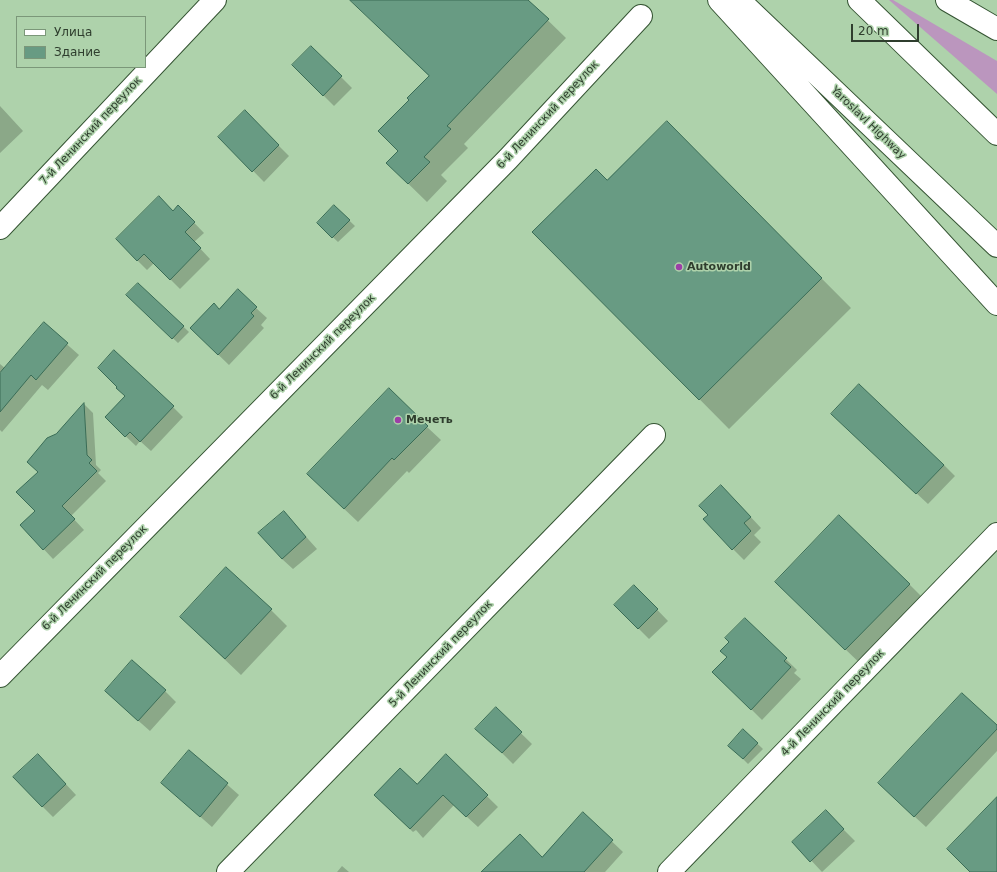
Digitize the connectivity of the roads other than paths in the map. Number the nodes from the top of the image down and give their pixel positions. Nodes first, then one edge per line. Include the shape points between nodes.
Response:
1 (215, 0) edge
2 (719, 0) edge
3 (739, 0) edge
4 (859, 0) edge
5 (947, 0) edge
6 (641, 16) dead end
7 (997, 29) edge
8 (997, 134) edge
9 (0, 228) edge
10 (997, 246) edge
11 (997, 304) edge
12 (654, 436) dead end
13 (997, 534) edge
14 (0, 676) edge
15 (228, 872) edge
16 (670, 872) edge

1 - 9 main road, 7-й Ленинский переулок
2 - 11 main road
3 - 10 main road, Yaroslavl Highway
4 - 8 main road
5 - 7 main road
6 - 14 main road, 6-й Ленинский переулок via 502,165
12 - 15 main road, 5-й Ленинский переулок
13 - 16 main road, 4-й Ленинский переулок

